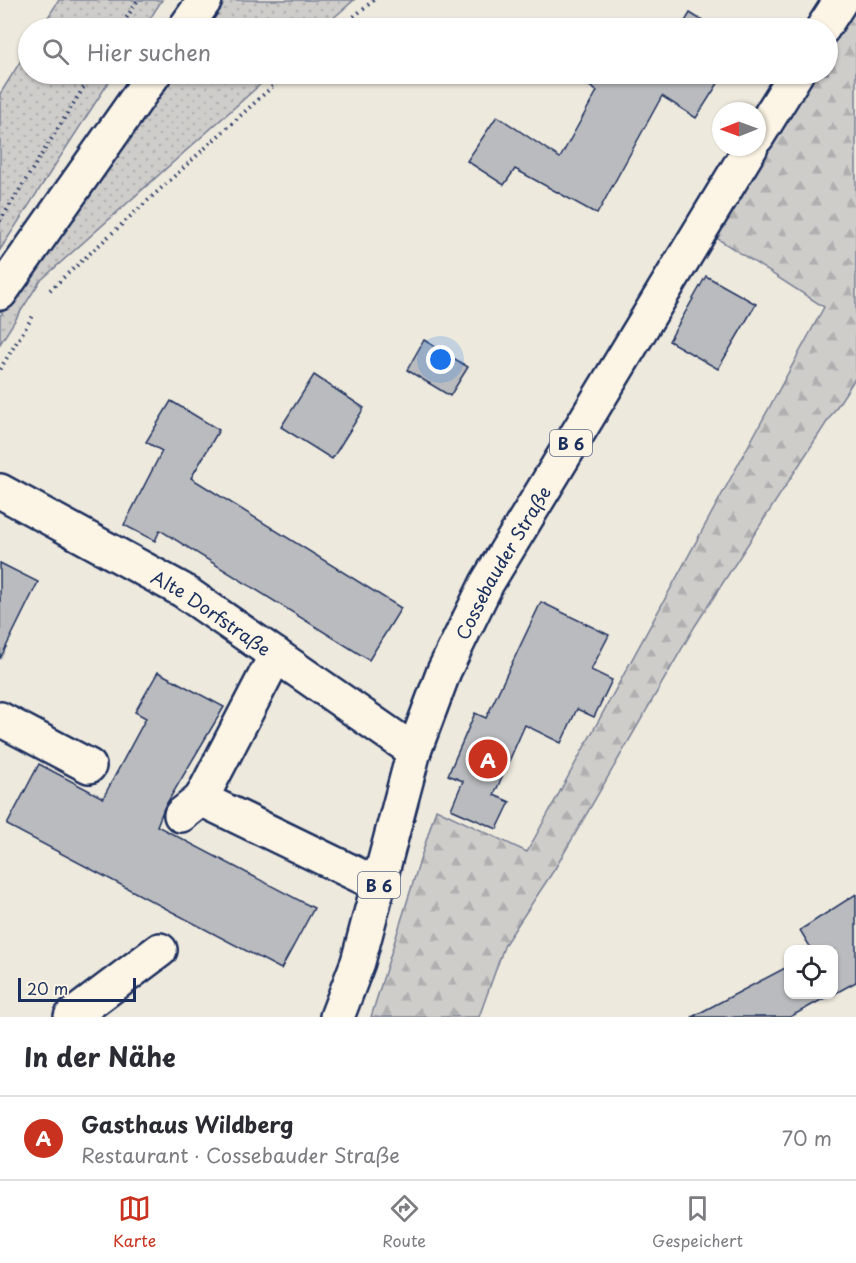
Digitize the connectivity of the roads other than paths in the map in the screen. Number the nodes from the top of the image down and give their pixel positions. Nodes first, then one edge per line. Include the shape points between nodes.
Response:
1 (206, 0) edge
2 (841, 0) edge
3 (192, 18) edge
4 (829, 18) edge
5 (147, 84) edge
6 (790, 84) edge
7 (766, 122) edge
8 (746, 156) edge
9 (0, 293) edge
10 (0, 491) edge
11 (276, 655) junction
12 (0, 719) edge
13 (414, 751) junction
14 (89, 766) dead end
15 (379, 885) junction
16 (160, 950) dead end
17 (71, 1017) edge
18 (337, 1017) edge

1 - 3 main road
2 - 4 main road
5 - 9 main road
6 - 7 main road
8 - 13 main road, Cossebauder Straße / B 6 via 487,583 444,671
10 - 11 main road, Alte Dorfstraße via 182,590
11 - 13 main road, Alte Dorfstraße
11 - 15 main road via 191,807
12 - 14 main road
13 - 15 main road, Cossebauder Straße / B 6
15 - 18 main road, Cossebauder Straße / B 6
16 - 17 main road

